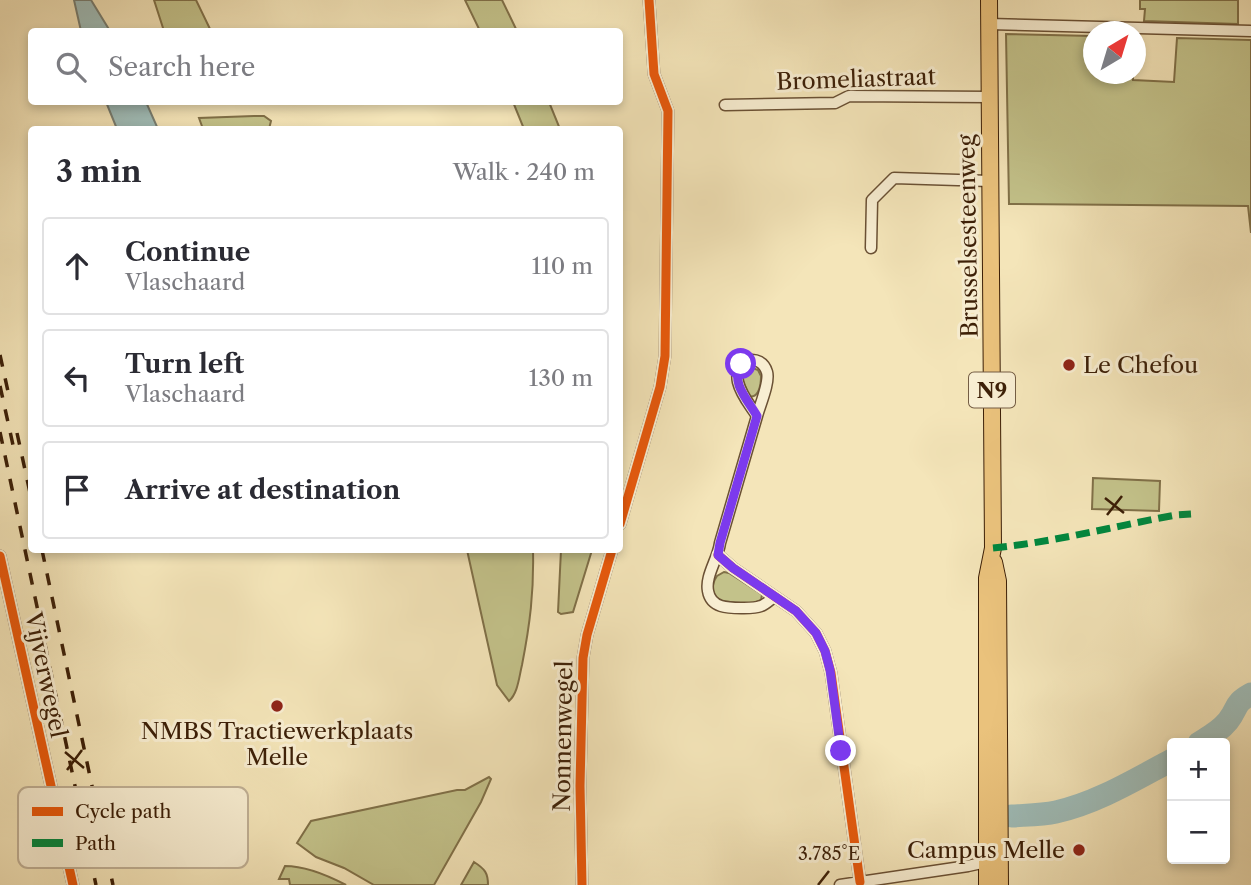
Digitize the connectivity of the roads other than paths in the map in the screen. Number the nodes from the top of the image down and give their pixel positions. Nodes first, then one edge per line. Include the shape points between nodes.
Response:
1 (649, 0) edge
2 (989, 0) edge
3 (989, 24) junction
4 (1251, 31) edge
5 (989, 97) junction
6 (725, 104) dead end
7 (990, 181) junction
8 (871, 248) dead end
9 (757, 416) junction
10 (623, 514) edge
11 (611, 553) edge
12 (718, 555) junction
13 (0, 556) edge
14 (993, 556) junction
15 (774, 597) junction
16 (51, 787) edge
17 (1000, 844) junction
18 (986, 862) junction
19 (860, 882) junction
20 (996, 884) edge
21 (582, 885) edge
22 (840, 885) edge

1 - 10 street via 654,74 668,111 665,356
2 - 3 main road, Brusselsesteenweg / N9
3 - 4 street
3 - 5 main road, Brusselsesteenweg / N9
5 - 6 street, Bromeliastraat via 849,96 835,103
5 - 7 main road, Brusselsesteenweg / N9
7 - 8 street via 894,178 872,200
7 - 14 main road, Brusselsesteenweg / N9
9 - 9 street via 767,373 761,364 749,360 741,364 737,378
9 - 12 street
11 - 21 street, Nonnenwegel via 584,651
12 - 15 street
12 - 15 street via 708,590 717,605 760,607
13 - 16 street, Vijverwegel
14 - 17 main road, Brusselsesteenweg / N9 via 998,581
14 - 18 main road, Brusselsesteenweg / N9 via 987,578
15 - 19 street via 796,611 825,651
17 - 18 street
17 - 20 main road, Brusselsesteenweg / N9
18 - 19 street
18 - 20 main road, Brusselsesteenweg / N9
19 - 22 street

